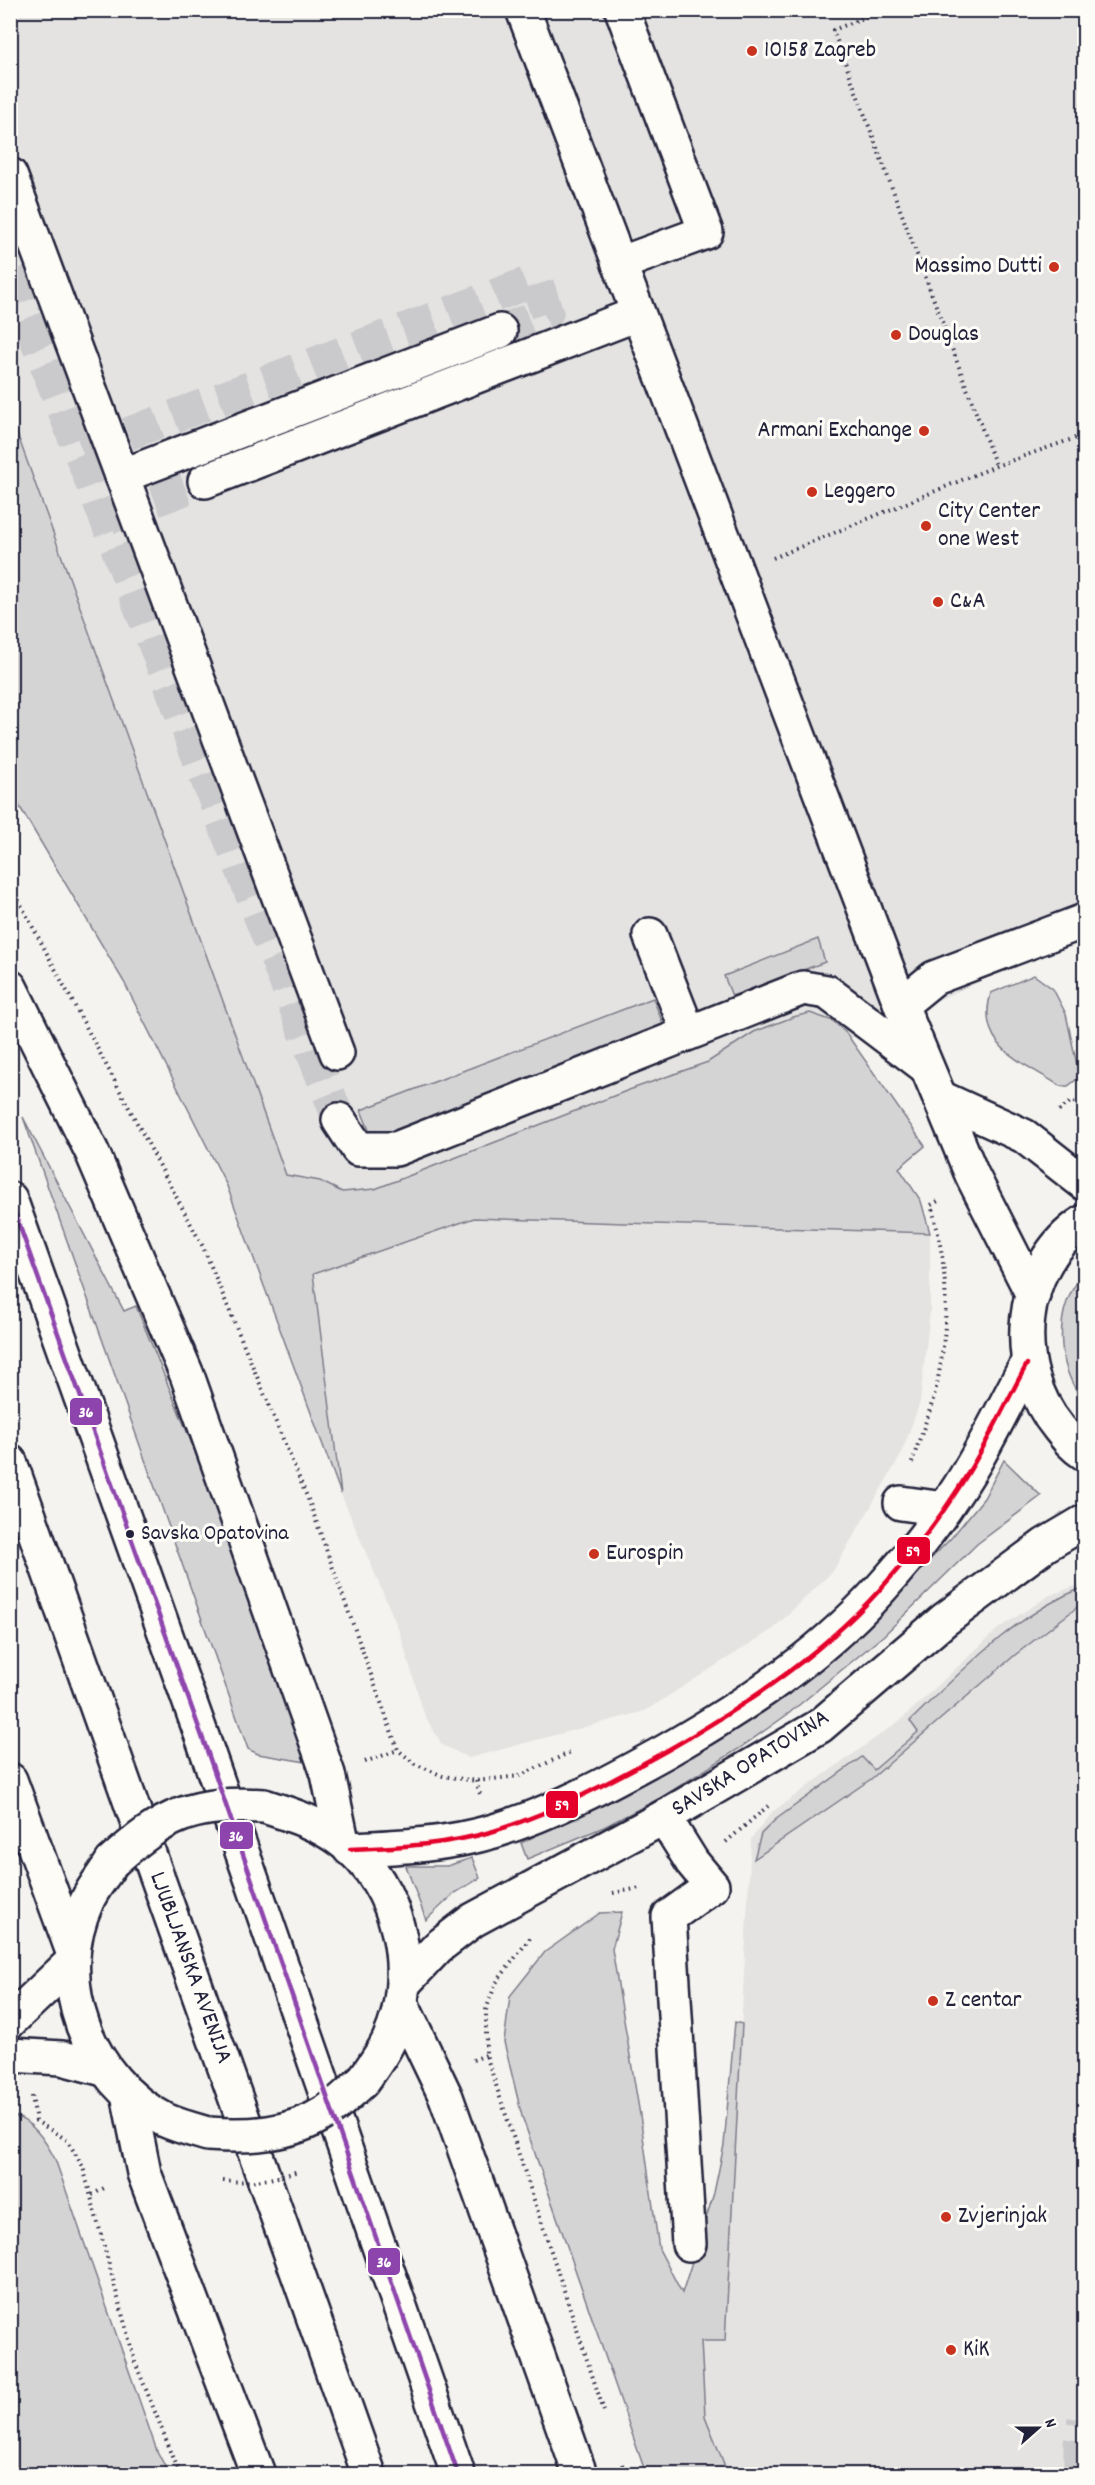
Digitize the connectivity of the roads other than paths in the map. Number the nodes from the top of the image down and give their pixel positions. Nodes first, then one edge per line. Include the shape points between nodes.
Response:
1 (523, 10) edge
2 (622, 10) edge
3 (10, 176) edge
4 (619, 264) junction
5 (637, 314) junction
6 (500, 331) tunnel mouth
7 (122, 476) junction
8 (205, 482) tunnel mouth
9 (1084, 921) edge
10 (650, 935) dead end
11 (10, 987) edge
12 (901, 1005) junction
13 (688, 1032) junction
14 (337, 1053) dead end
15 (927, 1068) junction
16 (941, 1098) junction
17 (339, 1120) tunnel mouth
18 (1084, 1183) edge
19 (10, 1199) edge
20 (1084, 1222) edge
21 (1033, 1295) junction
22 (1028, 1365) junction
23 (1084, 1454) edge
24 (10, 1462) edge
25 (901, 1503) road end
26 (944, 1509) junction
27 (1084, 1522) edge
28 (10, 1780) edge
29 (664, 1817) junction
30 (346, 1845) junction
31 (72, 1957) junction
32 (402, 1993) junction
33 (10, 2021) edge
34 (10, 2055) edge
35 (104, 2069) junction
36 (128, 2094) junction
37 (689, 2244) dead end
38 (258, 2475) edge
39 (369, 2475) edge
40 (458, 2475) edge
41 (580, 2475) edge

1 - 4 main road
2 - 4 main road via 706,232
3 - 7 main road
4 - 5 main road
5 - 8 main road
5 - 12 main road
6 - 7 main road
7 - 14 main road
9 - 12 main road via 934,978
10 - 13 main road
11 - 30 main road via 92,1152 187,1376 328,1774
12 - 15 main road
13 - 15 main road via 803,988 827,992
13 - 17 main road via 396,1149 358,1149
15 - 16 main road
16 - 18 main road via 1024,1136
16 - 21 main road via 972,1175
19 - 40 main road via 204,1742
20 - 21 main road via 1071,1230 1041,1269
21 - 22 main road via 1026,1315
22 - 23 main road via 1044,1410
22 - 26 main road
24 - 39 main road, LJUBLJANSKA AVENIJA
25 - 26 main road
26 - 30 main road via 890,1578 829,1640 734,1711 592,1793 492,1831 406,1847
27 - 29 main road, SAVSKA OPATOVINA via 1044,1545 944,1620 820,1726
28 - 31 main road
29 - 32 main road, SAVSKA OPATOVINA via 473,1920 438,1947
29 - 37 main road via 712,1886 669,1917
30 - 31 main road, bridge via 306,1819 264,1806 200,1808 171,1819 143,1834 112,1862 87,1901
30 - 32 main road via 369,1869 396,1920 402,1950
31 - 33 main road
31 - 35 main road via 73,1989 86,2037
32 - 36 main road, bridge via 390,2038 362,2082 326,2112 293,2128 247,2137 208,2134 165,2120
32 - 41 main road via 446,2097
34 - 35 main road via 62,2058
35 - 36 main road
36 - 38 main road via 144,2174

